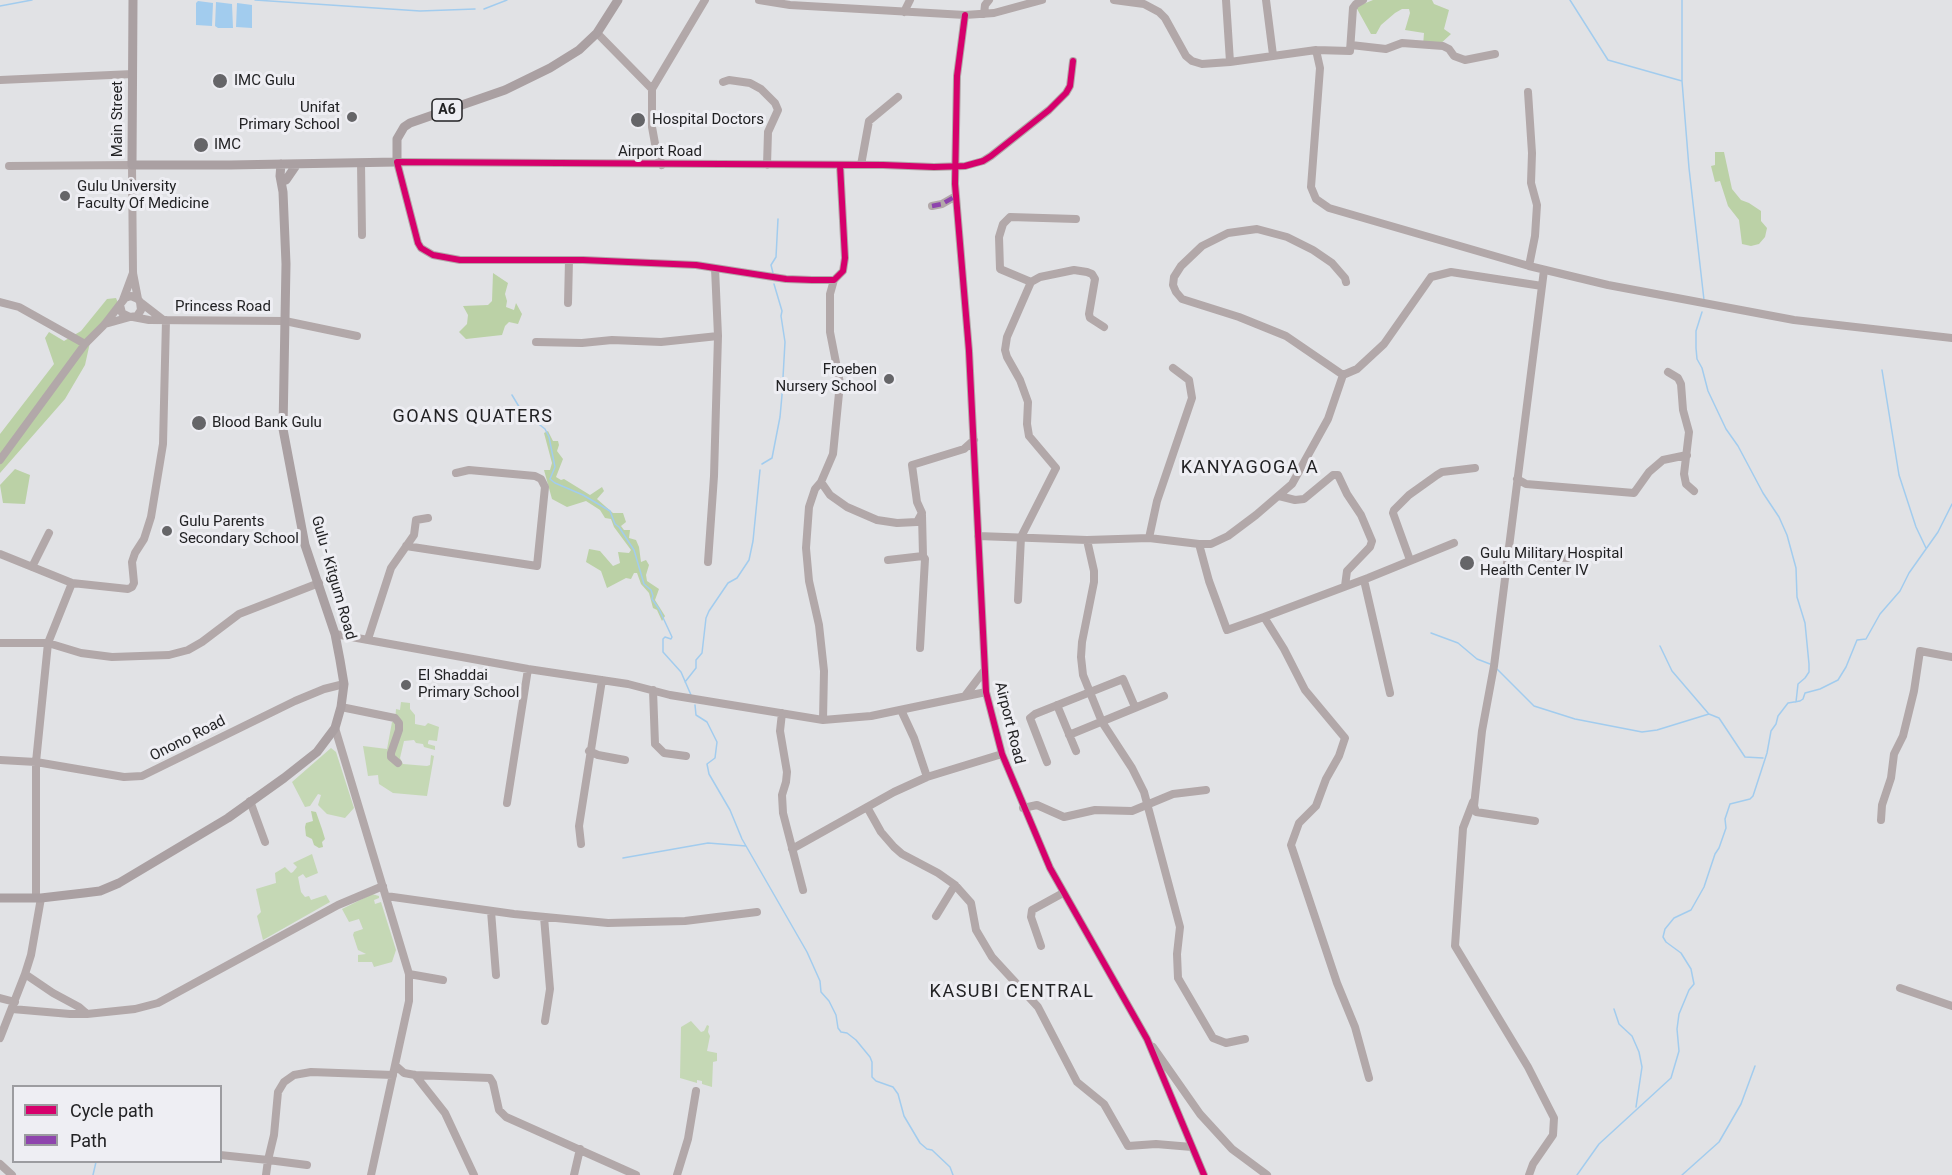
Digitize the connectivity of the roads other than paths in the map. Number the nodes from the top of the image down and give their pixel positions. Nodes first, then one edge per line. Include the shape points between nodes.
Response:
1 (133, 0) edge
2 (618, 0) edge
3 (705, 0) edge
4 (759, 0) edge
5 (910, 0) edge
6 (989, 0) edge
7 (1042, 0) edge
8 (1114, 0) edge
9 (1226, 0) edge
10 (1266, 0) edge
11 (1363, 0) edge
12 (904, 12) junction
13 (984, 14) junction
14 (965, 15) junction
15 (597, 33) junction
16 (1351, 45) junction
17 (1316, 50) junction
18 (1495, 54) dead end
19 (1273, 56) junction
20 (1073, 61) dead end
21 (1230, 62) junction
22 (133, 74) junction
23 (0, 80) edge
24 (723, 82) dead end
25 (652, 89) junction
26 (1528, 92) dead end
27 (898, 97) dead end
28 (397, 162) junction
29 (361, 163) junction
30 (271, 164) junction
31 (283, 164) junction
32 (297, 164) junction
33 (132, 165) junction
34 (662, 165) junction
35 (767, 165) junction
36 (840, 165) junction
37 (861, 165) junction
38 (9, 166) dead end
39 (955, 167) junction
40 (283, 178) junction
41 (956, 196) junction
42 (932, 206) dead end
43 (1076, 219) dead end
44 (362, 235) dead end
45 (569, 260) junction
46 (1529, 266) junction
47 (715, 268) junction
48 (1544, 270) junction
49 (133, 273) junction
50 (834, 280) junction
51 (1031, 282) junction
52 (1346, 282) dead end
53 (1542, 286) junction
54 (139, 300) junction
55 (0, 302) edge
56 (122, 302) junction
57 (568, 303) dead end
58 (131, 317) junction
59 (164, 320) junction
60 (285, 321) junction
61 (105, 324) junction
62 (1104, 327) dead end
63 (357, 336) dead end
64 (718, 336) junction
65 (1952, 338) edge
66 (536, 342) dead end
67 (85, 344) junction
68 (1173, 368) dead end
69 (1668, 372) dead end
70 (1343, 375) junction
71 (974, 440) junction
72 (1687, 455) junction
73 (0, 460) edge
74 (1475, 468) dead end
75 (456, 473) dead end
76 (1517, 479) junction
77 (821, 482) junction
78 (1694, 491) dead end
79 (1279, 496) junction
80 (922, 513) junction
81 (428, 518) dead end
82 (49, 532) dead end
83 (978, 536) junction
84 (1021, 537) junction
85 (1149, 538) junction
86 (1087, 540) junction
87 (1454, 543) dead end
88 (1199, 544) junction
89 (406, 546) junction
90 (1509, 552) junction
91 (0, 554) edge
92 (923, 556) junction
93 (1567, 558) dead end
94 (888, 560) dead end
95 (1410, 560) junction
96 (708, 562) dead end
97 (32, 567) junction
98 (1364, 580) junction
99 (72, 583) junction
100 (319, 583) junction
101 (1345, 586) junction
102 (1018, 600) dead end
103 (1264, 617) junction
104 (335, 634) junction
105 (368, 639) junction
106 (0, 643) edge
107 (48, 644) junction
108 (920, 648) dead end
109 (1952, 657) edge
110 (528, 669) junction
111 (984, 671) junction
112 (602, 680) junction
113 (344, 684) junction
114 (653, 690) junction
115 (987, 692) junction
116 (1089, 692) junction
117 (1390, 693) dead end
118 (965, 696) junction
119 (1164, 696) dead end
120 (1057, 705) junction
121 (341, 707) junction
122 (1135, 707) junction
123 (902, 710) junction
124 (782, 713) junction
125 (823, 720) junction
126 (1102, 722) junction
127 (335, 728) junction
128 (1070, 735) junction
129 (589, 751) junction
130 (1076, 751) dead end
131 (1002, 754) junction
132 (686, 756) dead end
133 (0, 760) edge
134 (625, 760) dead end
135 (36, 762) junction
136 (1047, 762) dead end
137 (398, 763) dead end
138 (927, 777) junction
139 (1206, 790) dead end
140 (250, 801) junction
141 (1474, 801) junction
142 (507, 803) dead end
143 (1146, 804) junction
144 (867, 807) junction
145 (1023, 808) junction
146 (1535, 820) dead end
147 (1881, 820) dead end
148 (265, 842) dead end
149 (581, 844) dead end
150 (792, 849) junction
151 (955, 885) junction
152 (383, 886) junction
153 (803, 890) dead end
154 (1063, 893) junction
155 (386, 896) junction
156 (0, 898) edge
157 (39, 898) junction
158 (491, 911) junction
159 (757, 912) dead end
160 (936, 916) dead end
161 (544, 917) junction
162 (1041, 946) dead end
163 (25, 974) junction
164 (409, 974) junction
165 (496, 975) dead end
166 (443, 980) dead end
167 (1900, 988) dead end
168 (0, 998) edge
169 (13, 1005) junction
170 (1952, 1006) edge
171 (87, 1014) junction
172 (545, 1021) dead end
173 (0, 1038) edge
174 (1147, 1039) junction
175 (1245, 1039) dead end
176 (396, 1066) junction
177 (415, 1075) junction
178 (393, 1076) junction
179 (1370, 1078) dead end
180 (696, 1091) dead end
181 (1192, 1147) junction
182 (580, 1149) junction
183 (222, 1155) edge
184 (268, 1160) junction
185 (0, 1164) edge
186 (307, 1165) dead end
187 (12, 1175) edge
188 (266, 1175) edge
189 (371, 1175) edge
190 (474, 1175) edge
191 (574, 1175) edge
192 (636, 1175) edge
193 (677, 1175) edge
194 (1204, 1175) edge
195 (1267, 1175) edge
196 (1529, 1175) edge

1 - 22 main road, Main Street
2 - 15 main road, A6
3 - 25 street
4 - 12 street
5 - 12 street
6 - 13 street
7 - 13 street
8 - 21 street via 1143,4 1161,14 1192,61
9 - 21 street
10 - 19 street
11 - 16 street via 1353,8
12 - 14 street
13 - 14 street
14 - 39 street, Airport Road via 957,76
15 - 25 street
15 - 28 main road, A6 via 579,50 531,80 410,123 397,139
16 - 17 street via 1350,51
16 - 18 street via 1386,49 1402,43 1443,46 1465,60
17 - 19 street
17 - 46 street via 1320,69 1311,187 1316,199 1329,208
19 - 21 street
20 - 39 street, Airport Road via 1070,86 1044,115 983,161
22 - 23 street
22 - 33 main road, Main Street
24 - 35 street via 750,83 775,103 778,110 768,132
25 - 34 street via 652,127
26 - 46 street via 1532,183 1537,205
27 - 37 street via 869,121
28 - 29 main road
28 - 34 street, Airport Road
28 - 45 street via 418,243 427,252 460,260
29 - 32 main road
29 - 44 street
30 - 31 main road
30 - 33 main road
30 - 40 main road
31 - 32 main road
31 - 40 main road, Gulu - Kitgum Road
32 - 40 main road
33 - 38 street
33 - 49 street, Main Street
34 - 35 street, Airport Road
35 - 36 street, Airport Road
36 - 37 street, Airport Road
36 - 50 street via 845,263
37 - 39 street, Airport Road
39 - 41 street, Airport Road
40 - 60 main road, Gulu - Kitgum Road
41 - 42 street
41 - 71 street, Airport Road
43 - 51 street via 1010,217 1003,224 999,237 1000,269
45 - 47 street
45 - 57 street
46 - 48 street
47 - 50 street via 786,279
47 - 64 street
48 - 53 street
48 - 65 street via 1755,313
49 - 54 street
49 - 56 street
50 - 77 street via 830,332 840,383 833,454
51 - 62 street via 1074,270 1092,274 1095,279 1089,314
51 - 84 street via 1005,350 1026,394 1029,436 1056,468
52 - 70 street via 1332,263 1313,250 1287,237 1257,229 1228,233 1202,246 1180,266 1173,285 1182,299 1286,336
53 - 70 street via 1451,272 1434,275 1384,344 1357,369
53 - 76 street
54 - 56 street via 128,297
54 - 58 street via 141,310
54 - 59 street
55 - 67 street via 23,309
56 - 58 street via 122,313
56 - 61 street
58 - 59 street, Princess Road
58 - 61 street, Princess Road
59 - 60 street, Princess Road
59 - 99 street via 163,444 151,517 132,562 134,583 128,589
60 - 63 street, Princess Road
60 - 100 main road, Gulu - Kitgum Road via 284,434 305,545
61 - 67 street
64 - 66 street via 661,342
64 - 96 street
67 - 73 street
68 - 85 street via 1189,380 1192,398 1157,501
69 - 72 street via 1681,384 1689,432
70 - 79 street via 1336,402 1313,448 1292,484
71 - 80 street via 964,449 912,465
71 - 83 street, Airport Road
72 - 76 street via 1667,457 1648,472 1634,493 1526,484
72 - 78 street via 1684,474 1686,484
74 - 95 street via 1442,472 1394,510
75 - 89 street via 469,470 541,479 545,488 537,566
76 - 90 street
77 - 80 street via 839,503 877,520 913,523
77 - 125 street via 809,507 806,548 824,665
79 - 88 street via 1228,536
79 - 101 street via 1304,499 1333,474 1338,475 1372,541 1347,570
80 - 92 street
81 - 89 street via 416,520 414,535
82 - 97 street
83 - 84 street
83 - 111 street, Airport Road
84 - 86 street
84 - 102 street
85 - 86 street
85 - 88 street
86 - 116 street via 1094,582 1081,657
87 - 95 street
88 - 103 street via 1227,630
89 - 105 street via 391,568
90 - 93 street
90 - 141 street
91 - 97 street
92 - 94 street
92 - 108 street
95 - 98 street
97 - 99 street
98 - 101 street
98 - 117 street
99 - 107 street
100 - 104 main road, Gulu - Kitgum Road
100 - 107 street via 239,614 202,642 169,655 112,657
101 - 103 street
103 - 179 street via 1305,690 1345,738 1316,806 1299,824 1291,845
104 - 105 street
104 - 113 main road, Gulu - Kitgum Road
105 - 110 street
106 - 107 street
107 - 135 street
109 - 147 street via 1920,651 1914,691 1903,736 1894,753
110 - 112 street
110 - 142 street
111 - 115 street, Airport Road
111 - 118 street
112 - 114 street
112 - 129 street
113 - 121 main road, Gulu - Kitgum Road
113 - 135 street, Onono Road via 295,701 142,776 124,777
114 - 124 street
114 - 132 street via 655,744 664,753
115 - 118 street
115 - 131 street, Airport Road
116 - 120 street
116 - 122 street via 1123,679
116 - 126 street
118 - 123 street
119 - 122 street
120 - 128 street
120 - 136 street via 1030,718
121 - 127 main road, Gulu - Kitgum Road
121 - 137 street via 395,718 399,723 391,753
122 - 126 street
123 - 125 street
123 - 138 street
124 - 125 street
124 - 150 street via 780,731 787,772 783,813
126 - 128 street
126 - 143 street via 1132,768
127 - 140 main road, Gulu - Kitgum Road via 317,752
127 - 152 street
128 - 130 street
129 - 134 street
129 - 149 street via 579,826
131 - 138 street
131 - 145 street, Airport Road
133 - 135 street, Onono Road
135 - 157 street
138 - 144 street
139 - 143 street via 1173,794
140 - 148 street
140 - 157 main road, Gulu - Kitgum Road via 118,883 100,891
141 - 146 street via 1476,812
141 - 196 street via 1463,828 1455,946 1554,1118 1553,1135
143 - 145 street via 1132,811 1095,810 1064,817 1037,806
143 - 175 street via 1180,927 1178,978 1213,1038 1226,1043
144 - 150 street
144 - 151 street via 881,832 902,854
145 - 154 street, Airport Road
150 - 153 street
151 - 160 street
151 - 181 street via 971,903 976,930 992,957 1038,1007 1077,1083 1104,1104 1128,1146
152 - 155 street
152 - 171 street via 338,905 158,1003
154 - 162 street via 1032,910
154 - 174 street, Airport Road
155 - 158 street
155 - 164 street
156 - 157 main road, Gulu - Kitgum Road
157 - 163 street
158 - 161 street
158 - 165 street
159 - 161 street via 628,924
161 - 172 street via 550,988
163 - 169 street
163 - 171 street
164 - 166 street
164 - 176 street via 409,1001
167 - 170 street
168 - 169 street
169 - 171 street
169 - 173 street
174 - 181 street, Airport Road
174 - 195 street via 1200,1114 1232,1149
176 - 177 street
176 - 178 street
177 - 182 street via 490,1078 499,1110 506,1117
177 - 190 street via 445,1113
178 - 184 street via 311,1072 287,1079 278,1092
178 - 189 street
180 - 193 street
181 - 194 street, Airport Road
182 - 191 street
182 - 192 street
183 - 184 street
184 - 186 street
184 - 188 street
185 - 187 street

